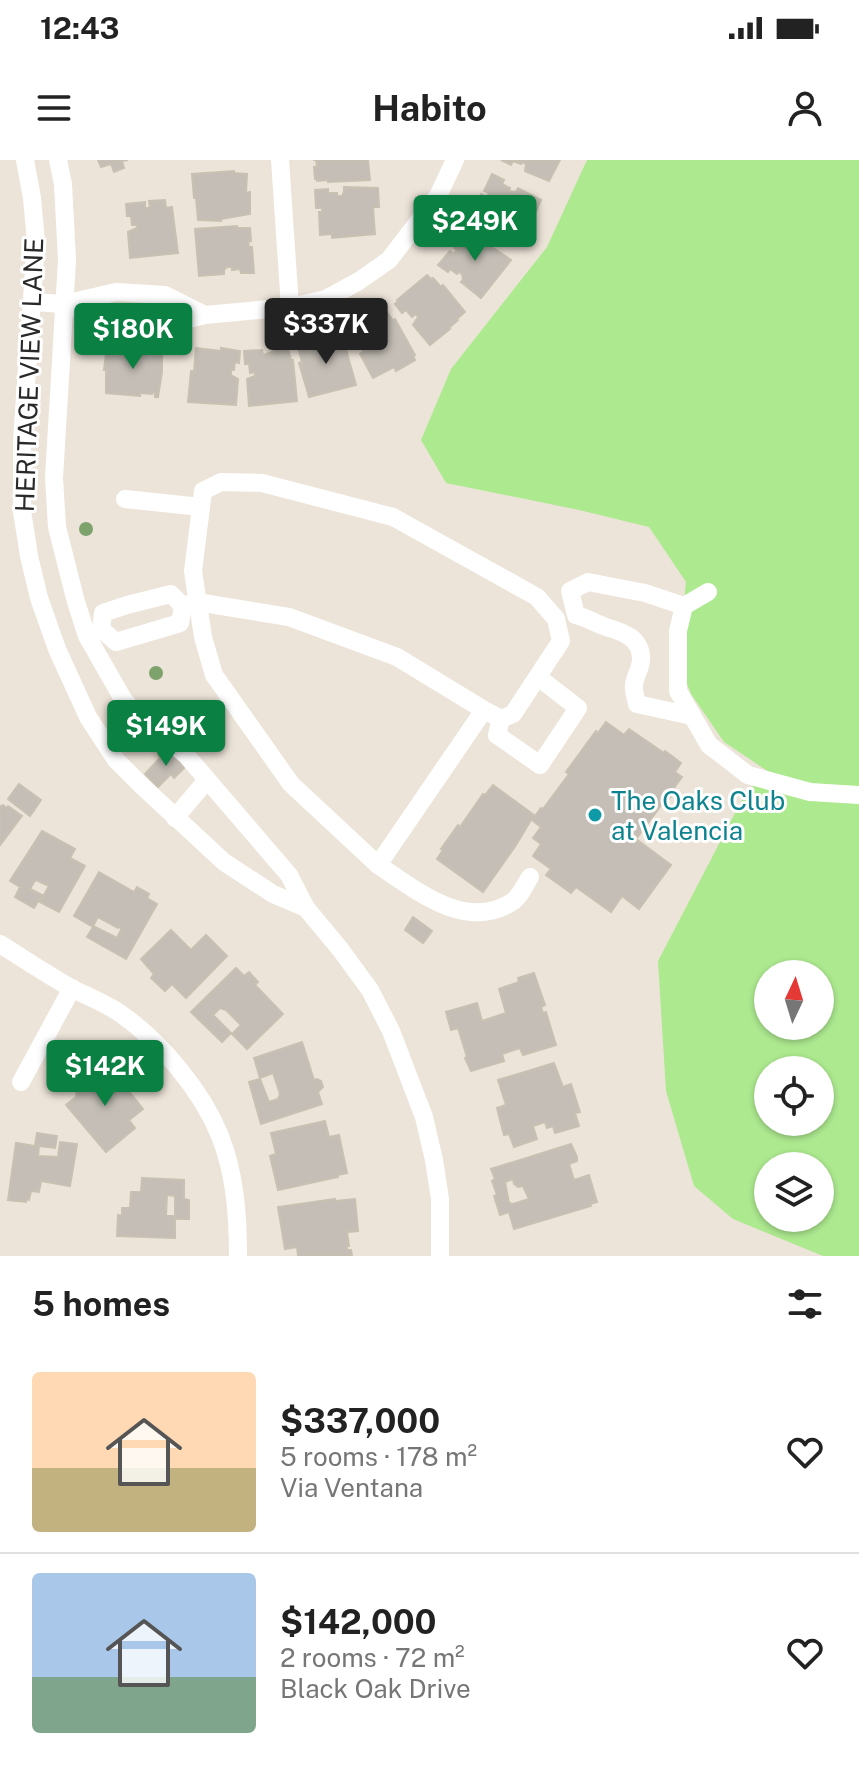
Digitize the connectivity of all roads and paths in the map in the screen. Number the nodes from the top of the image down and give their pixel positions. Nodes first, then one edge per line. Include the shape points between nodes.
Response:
1 (25, 160) edge
2 (58, 160) edge
3 (280, 160) edge
4 (455, 160) edge
5 (33, 302) junction
6 (64, 304) junction
7 (290, 307) junction
8 (205, 315) junction
9 (125, 499) dead end
10 (201, 507) junction
11 (570, 591) junction
12 (708, 592) dead end
13 (190, 604) junction
14 (545, 606) junction
15 (684, 606) junction
16 (94, 633) junction
17 (57, 649) junction
18 (538, 677) junction
19 (493, 714) junction
20 (692, 716) junction
21 (206, 781) junction
22 (859, 795) edge
23 (175, 818) junction
24 (378, 865) junction
25 (530, 877) dead end
26 (306, 908) junction
27 (0, 944) edge
28 (72, 988) junction
29 (21, 1082) dead end
30 (238, 1256) edge
31 (440, 1256) edge

1 - 5 street, HERITAGE VIEW LANE via 36,242
2 - 6 street, HERITAGE VIEW LANE via 67,260
3 - 7 street
4 - 7 street via 438,196 389,260 326,299
5 - 6 street
5 - 17 street, HERITAGE VIEW LANE via 22,511 39,598
6 - 8 street via 116,322 161,326
6 - 8 street via 116,292 165,295
6 - 16 street, HERITAGE VIEW LANE via 54,466 57,527 76,602
7 - 8 street
9 - 10 street
10 - 13 street
10 - 14 street via 203,491 221,482 262,483 393,517
11 - 14 street
11 - 15 street via 588,582
11 - 20 street via 576,615 631,636 640,648 637,704
12 - 15 street
13 - 16 street via 180,623 116,642
13 - 16 street via 171,594 127,605 103,613
13 - 19 street via 289,617 397,657
13 - 24 street via 214,675 291,784
14 - 18 street via 556,619 561,641
15 - 20 street via 678,631 678,691
16 - 17 street
16 - 21 street, HERITAGE VIEW LANE via 123,699 186,755
17 - 23 street, HERITAGE VIEW LANE via 88,717 116,760
18 - 19 street via 513,714
18 - 19 street via 578,708 540,765 497,735
19 - 24 street
20 - 22 street via 709,745 748,775 810,792
21 - 23 street
21 - 26 street, HERITAGE VIEW LANE via 289,875
23 - 26 street, HERITAGE VIEW LANE via 224,862
24 - 25 street via 450,909 487,913 515,901
26 - 31 street, HERITAGE VIEW LANE via 370,990 406,1067 434,1160
27 - 28 street
28 - 29 street
28 - 30 street via 119,1012 151,1038 204,1106 231,1172

